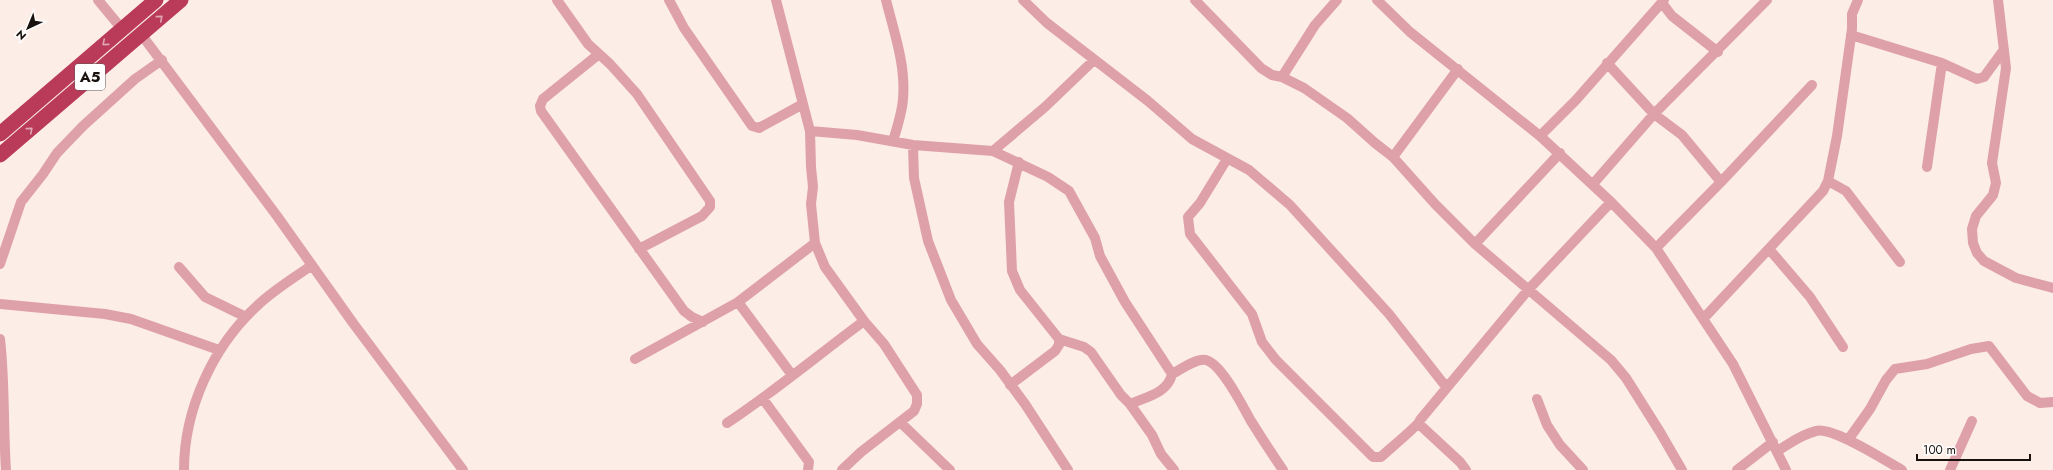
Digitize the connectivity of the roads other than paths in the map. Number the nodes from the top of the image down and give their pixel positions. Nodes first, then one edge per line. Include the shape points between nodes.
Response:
1 (98, 0) edge
2 (156, 0) edge
3 (181, 0) edge
4 (557, 0) edge
5 (669, 0) edge
6 (776, 0) edge
7 (886, 0) edge
8 (1023, 0) edge
9 (1195, 0) edge
10 (1337, 0) edge
11 (1377, 0) edge
12 (1767, 0) edge
13 (1858, 0) edge
14 (1998, 0) edge
15 (1662, 2) edge
16 (122, 28) junction
17 (141, 34) junction
18 (1851, 35) junction
19 (2003, 51) junction
20 (1718, 52) junction
21 (599, 54) junction
22 (162, 60) junction
23 (1094, 60) junction
24 (1607, 63) junction
25 (1942, 63) junction
26 (1458, 69) junction
27 (1282, 77) junction
28 (1812, 86) dead end
29 (803, 104) junction
30 (1654, 114) junction
31 (810, 131) junction
32 (0, 134) edge
33 (1540, 136) junction
34 (893, 141) junction
35 (913, 145) junction
36 (993, 151) junction
37 (1560, 153) junction
38 (0, 155) edge
39 (1394, 157) junction
40 (1227, 158) junction
41 (1019, 162) junction
42 (1927, 166) dead end
43 (1828, 181) junction
44 (1721, 182) junction
45 (1593, 184) junction
46 (1612, 202) junction
47 (815, 243) junction
48 (1475, 244) junction
49 (1656, 248) junction
50 (640, 249) junction
51 (1769, 249) junction
52 (1900, 262) dead end
53 (0, 264) edge
54 (312, 265) junction
55 (179, 267) dead end
56 (2053, 288) edge
57 (1528, 290) junction
58 (738, 302) junction
59 (0, 304) edge
60 (246, 317) junction
61 (1703, 319) junction
62 (864, 321) junction
63 (703, 322) junction
64 (0, 339) edge
65 (1059, 339) junction
66 (1844, 347) dead end
67 (220, 350) junction
68 (635, 359) dead end
69 (1172, 374) junction
70 (792, 375) junction
71 (1010, 385) junction
72 (1448, 385) junction
73 (763, 399) junction
74 (1537, 399) dead end
75 (2053, 402) edge
76 (1130, 404) junction
77 (1972, 421) dead end
78 (727, 423) dead end
79 (901, 423) junction
80 (1419, 424) junction
81 (2, 425) edge
82 (1848, 440) junction
83 (1775, 446) junction
84 (6, 470) edge
85 (184, 470) edge
86 (463, 470) edge
87 (808, 470) edge
88 (842, 470) edge
89 (950, 470) edge
90 (1068, 470) edge
91 (1174, 470) edge
92 (1283, 470) edge
93 (1466, 470) edge
94 (1583, 470) edge
95 (1682, 470) edge
96 (1737, 470) edge
97 (1786, 470) edge
98 (1902, 470) edge
99 (1950, 470) edge

1 - 16 street
2 - 16 highway, A5
17 -> 3 highway, A5
4 - 21 street via 588,44
5 - 29 street via 684,28 752,126 759,128
6 - 29 street
7 - 34 street via 904,80 903,100
8 - 23 street via 1047,23
9 - 27 street via 1261,68 1272,75
10 - 27 street via 1315,25
11 - 26 street via 1410,32
12 - 20 street
13 - 18 street via 1852,14
14 - 19 street
15 - 20 street via 1672,16
15 - 24 street
16 -> 32 highway, A5
17 - 22 street
38 -> 17 highway, A5
18 - 25 street
18 - 43 street
19 - 25 street via 1984,77 1977,79
19 - 56 street via 2006,68 1992,162 1996,183 1993,195 1976,216 1972,228 1973,242 1977,253 1984,260 2016,278
20 - 30 street
21 - 50 street via 542,99 540,106 546,119
21 - 50 street via 637,94 710,201 710,207 702,216
22 - 53 street via 134,79 82,126 57,153 21,202
22 - 54 street
23 - 36 street via 1045,107
23 - 40 street via 1192,139
24 - 30 street
24 - 33 street via 1576,100
25 - 42 street
26 - 33 street
26 - 39 street
27 - 39 street via 1304,88 1347,118
28 - 44 street
29 - 31 street
30 - 44 street via 1682,135
30 - 45 street
31 - 34 street
31 - 47 street
33 - 37 street
34 - 35 street
35 - 36 street
35 - 71 street via 914,178 928,241 951,300 977,344
36 - 41 street
37 - 45 street
37 - 48 street
39 - 48 street via 1435,204
40 - 72 street via 1249,170 1290,205 1389,314 1443,383
40 - 80 street via 1200,203 1188,217 1190,234 1252,314 1262,342 1276,360 1372,457 1380,457
41 - 65 street via 1009,202 1012,271 1020,290
41 - 69 street via 1069,191 1095,238 1100,256 1125,302
43 - 51 street via 1823,191
43 - 52 street via 1846,191
44 - 49 street
45 - 46 street
46 - 49 street
46 - 57 street
47 - 58 street
47 - 62 street via 825,267
48 - 57 street
49 - 61 street
50 - 63 street via 684,311
51 - 61 street
51 - 66 street via 1810,297
54 - 60 street via 258,304
54 - 86 street
55 - 60 street via 205,297
57 - 72 street
57 - 95 street via 1611,360 1626,378
58 - 63 street
58 - 70 street
59 - 67 street via 112,315 131,319
60 - 67 street
61 - 83 street via 1733,364
62 - 70 street
62 - 79 street via 884,344 917,395 914,411
63 - 68 street
64 - 81 street via 4,373
65 - 71 street via 1055,351
65 - 76 street via 1091,352
67 - 85 street via 205,378 188,428
69 - 76 street via 1163,390
69 - 92 street via 1201,360 1207,360 1241,400
70 - 73 street
71 - 90 street
72 - 80 street
73 - 78 street
73 - 87 street via 809,462
74 - 94 street via 1547,425 1560,445
75 - 82 street via 2040,402 2027,396 1989,346 1971,349 1927,364 1896,369 1886,380
76 - 91 street
77 - 99 street
79 - 88 street via 861,452
79 - 89 street
80 - 93 street
81 - 84 street
82 - 83 street via 1818,430
82 - 98 street
83 - 96 street
83 - 97 street

